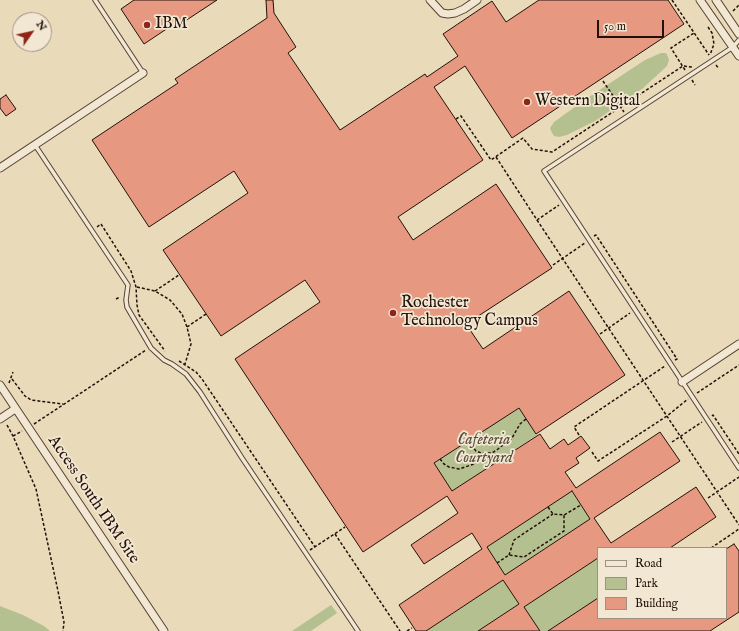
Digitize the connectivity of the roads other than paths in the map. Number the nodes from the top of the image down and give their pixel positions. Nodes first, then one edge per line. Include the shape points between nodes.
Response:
1 (95, 0) edge
2 (430, 0) edge
3 (478, 0) edge
4 (700, 0) edge
5 (716, 0) edge
6 (739, 34) edge
7 (739, 40) edge
8 (733, 46) junction
9 (739, 56) edge
10 (143, 73) joint
11 (35, 145) junction
12 (0, 168) edge
13 (739, 344) edge
14 (682, 382) junction
15 (0, 385) edge
16 (15, 409) junction
17 (1, 418) edge
18 (739, 468) edge
19 (164, 631) edge
20 (358, 631) edge

1 - 10 lane
2 - 3 street via 442,13 448,14 464,9
4 - 8 street
5 - 6 street
7 - 8 lane
8 - 9 street
8 - 14 lane via 544,171
10 - 11 street
11 - 12 street
11 - 20 lane via 128,285 128,307 151,348 188,376 200,392
13 - 14 street
14 - 18 lane
15 - 16 street, Access South IBM Site
16 - 17 street
16 - 19 street, Access South IBM Site

